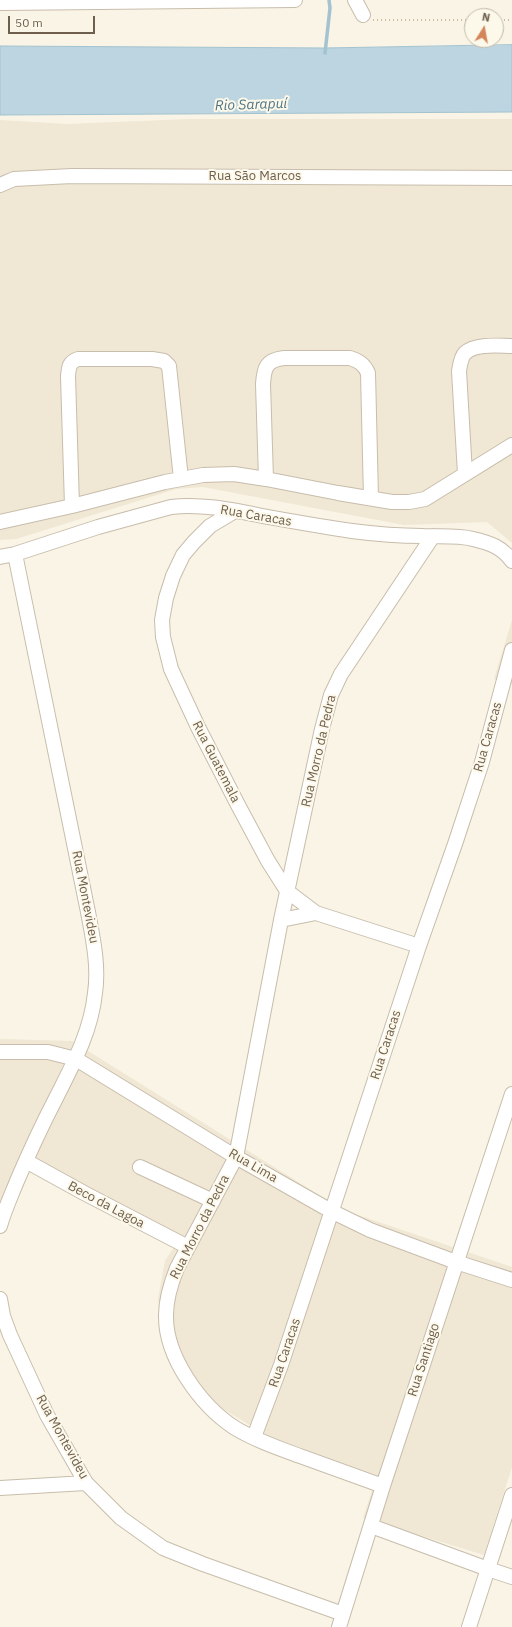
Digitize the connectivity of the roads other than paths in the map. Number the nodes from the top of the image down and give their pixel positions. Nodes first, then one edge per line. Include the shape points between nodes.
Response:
1 (295, 0) edge
2 (355, 0) edge
3 (0, 3) edge
4 (363, 15) road end
5 (512, 178) edge
6 (0, 184) edge
7 (512, 346) edge
8 (512, 445) edge
9 (465, 474) junction
10 (181, 478) junction
11 (266, 479) junction
12 (371, 498) junction
13 (72, 506) junction
14 (235, 511) junction
15 (0, 522) edge
16 (433, 536) junction
17 (15, 554) junction
18 (0, 557) edge
19 (512, 561) edge
20 (512, 650) edge
21 (288, 891) junction
22 (316, 913) junction
23 (281, 920) junction
24 (419, 946) junction
25 (0, 1052) edge
26 (76, 1059) junction
27 (512, 1094) edge
28 (236, 1157) junction
29 (26, 1161) junction
30 (140, 1167) dead end
31 (213, 1201) junction
32 (331, 1211) junction
33 (0, 1226) edge
34 (188, 1247) junction
35 (456, 1262) junction
36 (512, 1280) edge
37 (0, 1299) edge
38 (254, 1437) junction
39 (86, 1483) junction
40 (383, 1486) junction
41 (0, 1488) edge
42 (512, 1495) edge
43 (371, 1526) junction
44 (488, 1570) junction
45 (512, 1577) edge
46 (341, 1620) edge
47 (469, 1627) edge

1 - 3 street
2 - 4 street
5 - 6 street, Rua Sāo Marcos via 72,176 14,179
7 - 9 street via 471,349 464,354 460,371
8 - 9 street
9 - 12 street via 425,499 392,502
10 - 11 street via 234,474
10 - 13 street
10 - 13 street via 169,366 164,361 152,359 78,359 70,364 68,376
11 - 12 street
11 - 12 street via 263,384 268,363 284,358 350,358 365,365 368,373
13 - 15 street
14 - 16 street, Rua Caracas via 352,531
14 - 17 street, Rua Caracas via 171,507
14 - 21 street, Rua Guatemala via 210,526 183,555 166,598 162,620 163,637 171,669 198,727 268,861
16 - 19 street, Rua Caracas via 471,538 485,542 506,553
16 - 21 street, Rua Morro da Pedra via 340,674 331,695
17 - 18 street, Rua Caracas
17 - 26 street, Rua Montevideu via 95,952 96,993 86,1035
20 - 24 street, Rua Caracas via 482,762
21 - 22 street, Rua Guatemala
21 - 23 street, Rua Morro da Pedra
22 - 23 street
22 - 24 street, Rua Guatemala
23 - 28 street, Rua Morro da Pedra
24 - 32 street, Rua Caracas
25 - 26 street, Rua Lima via 48,1052
26 - 28 street, Rua Lima
26 - 29 street, Rua Montevideu
27 - 35 street, Rua Santiago
28 - 31 street, Rua Morro da Pedra
28 - 32 street, Rua Lima
29 - 33 street, Rua Montevideu
29 - 34 street, Beco da Lagoa
30 - 31 street
31 - 34 street, Rua Morro da Pedra
32 - 35 street, Rua Lima via 370,1230
32 - 38 street, Rua Caracas via 281,1365
34 - 38 street, Rua Morro da Pedra via 171,1284 167,1301 166,1316 172,1351 195,1391 235,1428
35 - 36 street, Rua Lima
35 - 40 street, Rua Santiago
37 - 39 street, Rua Montevideu via 10,1335 47,1415
38 - 40 street, Rua Morro da Pedra
39 - 41 street
39 - 46 street, Rua Montevideu via 121,1518 163,1548
40 - 43 street, Rua Santiago
42 - 44 street
43 - 44 street
43 - 46 street, Rua Santiago
44 - 45 street
44 - 47 street

